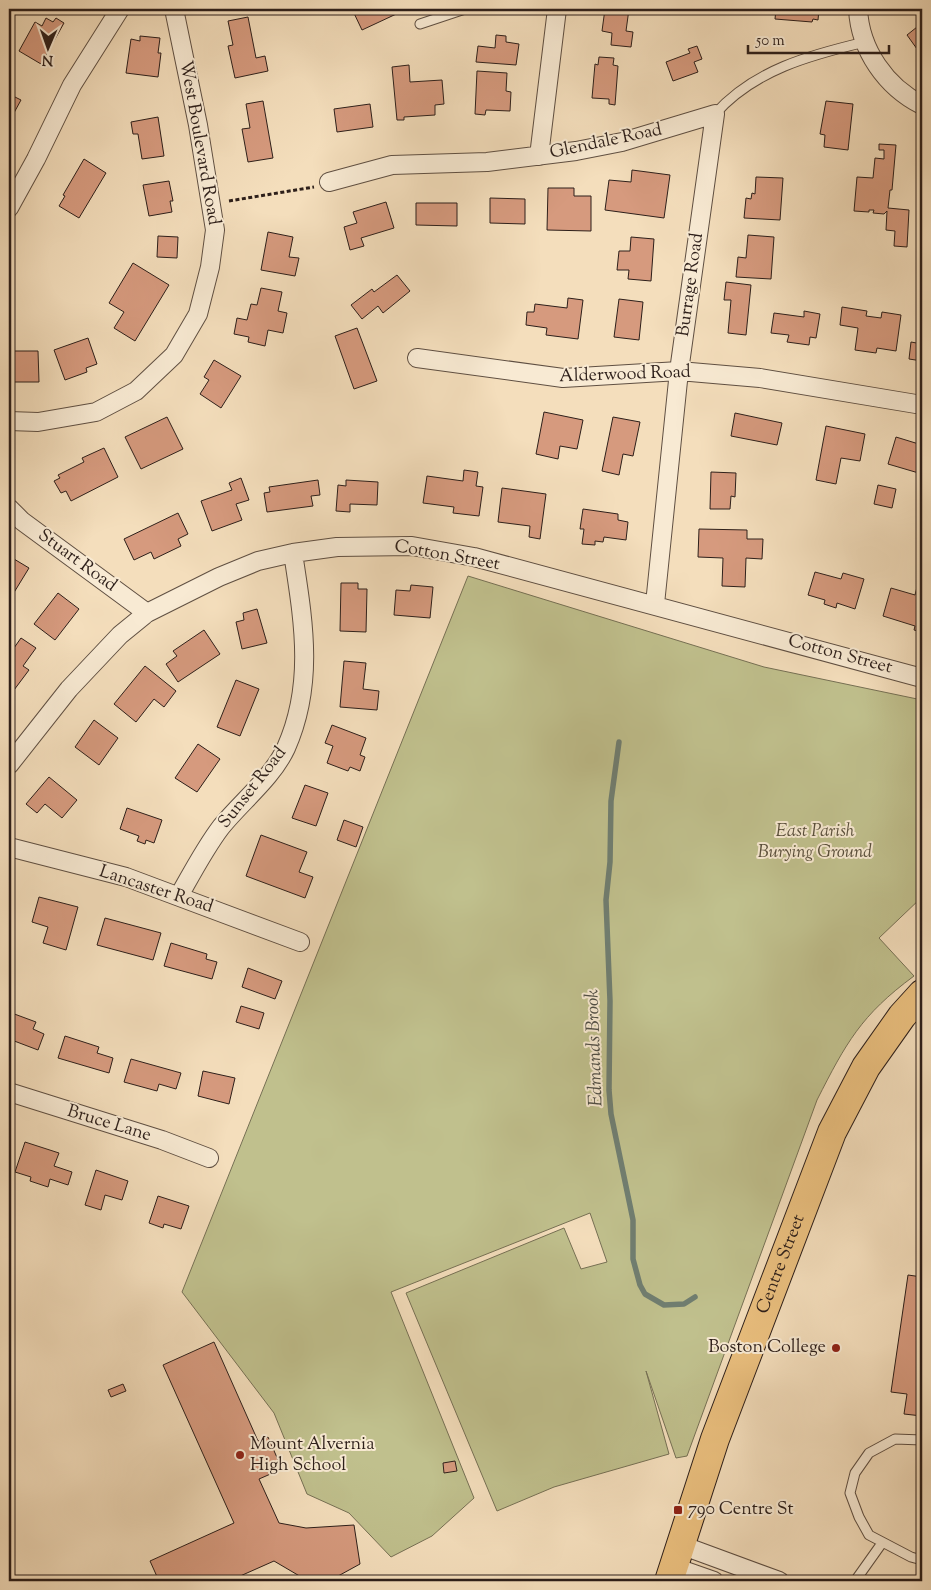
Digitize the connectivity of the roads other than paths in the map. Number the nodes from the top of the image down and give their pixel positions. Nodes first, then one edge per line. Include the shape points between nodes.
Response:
1 (120, 9) edge
2 (174, 9) edge
3 (465, 9) edge
4 (557, 9) edge
5 (858, 9) edge
6 (420, 24) dead end
7 (865, 42) junction
8 (922, 105) edge
9 (715, 114) junction
10 (539, 156) junction
11 (329, 182) road end
12 (9, 208) edge
13 (417, 358) dead end
14 (679, 371) junction
15 (922, 405) edge
16 (9, 421) edge
17 (9, 508) edge
18 (293, 552) junction
19 (655, 604) junction
20 (147, 613) junction
21 (922, 678) edge
22 (9, 765) edge
23 (9, 847) edge
24 (179, 896) junction
25 (300, 942) dead end
26 (922, 994) edge
27 (9, 1092) edge
28 (209, 1158) dead end
29 (922, 1440) edge
30 (882, 1543) junction
31 (922, 1560) edge
32 (675, 1564) edge
33 (714, 1581) edge
34 (779, 1581) edge
35 (855, 1581) edge

1 - 12 street via 72,85
2 - 16 street, West Boulevard Road via 215,230 198,314 174,355 136,391 96,412 38,422
3 - 6 lane
4 - 10 street
5 - 7 street
7 - 8 street via 874,61 890,81 908,98
7 - 9 lane, Glendale Road via 787,64 733,96
9 - 10 street, Glendale Road via 622,142
9 - 14 street, Burrage Road
10 - 11 street, Glendale Road via 392,166
13 - 14 street, Alderwood Road via 563,378
14 - 15 street, Alderwood Road via 760,378
14 - 19 street, Burrage Road
17 - 20 street, Stuart Road via 22,522
18 - 19 street, Cotton Street via 337,547 412,546 474,557
18 - 20 street, Cotton Street via 258,561
18 - 24 street, Sunset Road via 305,640 299,713 286,749 221,828
19 - 21 street, Cotton Street
20 - 22 street, Cotton Street via 120,635 69,689
23 - 24 street, Lancaster Road via 126,877
24 - 25 street, Lancaster Road
26 - 32 main road, Centre Street via 866,1066 832,1132 715,1439
27 - 28 street, Bruce Lane
29 - 30 lane via 895,1439 869,1453 855,1473 850,1493 859,1517 869,1535
30 - 31 lane
30 - 35 lane
32 - 33 street
32 - 34 street

